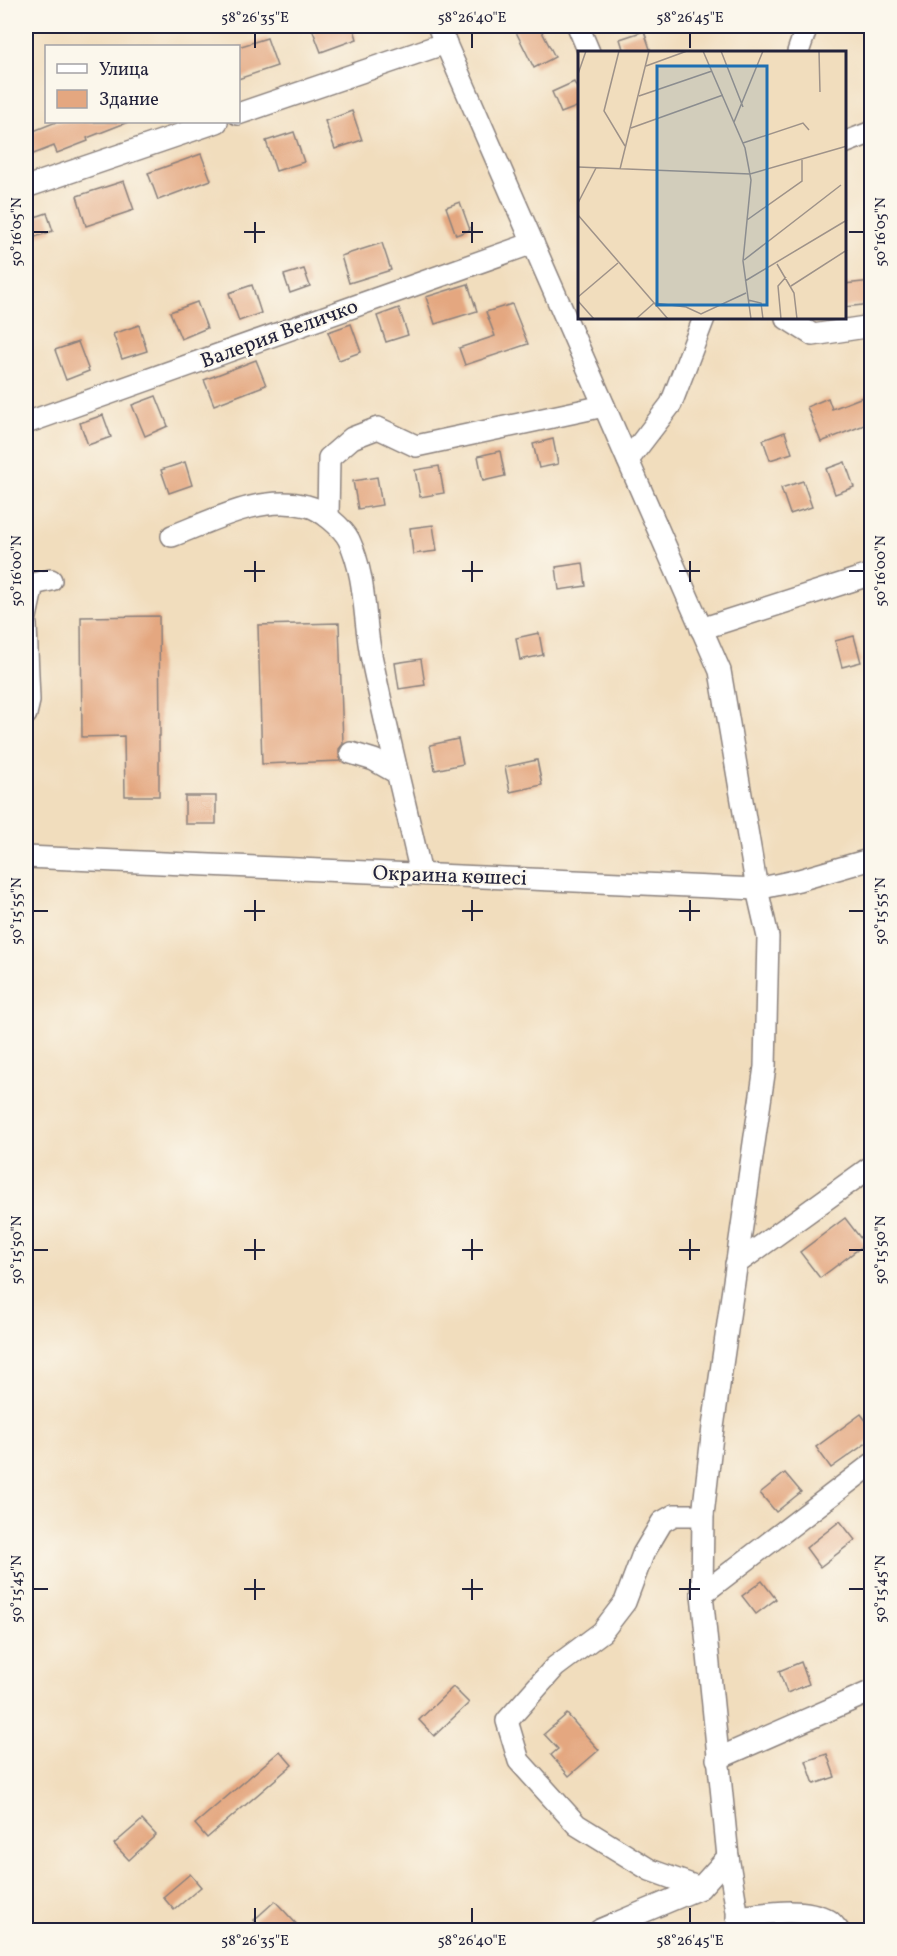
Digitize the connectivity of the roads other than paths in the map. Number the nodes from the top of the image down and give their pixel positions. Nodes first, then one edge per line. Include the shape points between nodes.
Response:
1 (578, 26) edge
2 (807, 26) edge
3 (442, 34) edge
4 (589, 51) edge
5 (798, 51) edge
6 (240, 113) edge
7 (214, 123) edge
8 (872, 132) edge
9 (846, 141) edge
10 (26, 187) edge
11 (533, 243) junction
12 (789, 320) edge
13 (698, 324) edge
14 (872, 326) edge
15 (604, 406) junction
16 (26, 423) edge
17 (628, 460) junction
18 (328, 517) junction
19 (172, 536) dead end
20 (872, 574) edge
21 (51, 580) dead end
22 (26, 617) edge
23 (26, 626) edge
24 (701, 629) junction
25 (26, 714) edge
26 (351, 753) dead end
27 (397, 773) junction
28 (26, 857) edge
29 (872, 860) edge
30 (421, 874) junction
31 (757, 889) junction
32 (872, 1166) edge
33 (736, 1264) junction
34 (872, 1464) edge
35 (703, 1515) junction
36 (702, 1594) junction
37 (872, 1691) edge
38 (717, 1759) junction
39 (728, 1857) junction
40 (700, 1887) junction
41 (738, 1924) edge
42 (600, 1930) edge
43 (838, 1930) edge

1 - 4 street
2 - 5 street
3 - 6 street
3 - 11 street
7 - 10 street
8 - 9 street
11 - 15 street
11 - 16 street, Валерия Величко
12 - 14 street via 813,335
13 - 17 street via 671,404
15 - 17 street
15 - 18 street via 416,446 378,428 352,438 329,458
17 - 24 street
18 - 19 street via 309,506 279,502 246,508
18 - 27 street via 347,537 357,560 371,657
20 - 24 street
21 - 22 street via 33,584
23 - 25 street
24 - 31 street via 720,671
26 - 27 street
27 - 30 street
28 - 30 street, Окраина көшесі
29 - 31 street, Окраина көшесі
30 - 31 street, Окраина көшесі
31 - 33 street via 768,937 765,1067
32 - 33 street
33 - 35 street
34 - 36 street
35 - 36 street
35 - 40 street via 674,1515 662,1522 643,1554 625,1602 602,1632 555,1667 507,1721 519,1761 577,1826 650,1870
36 - 38 street
37 - 38 street
38 - 39 street
39 - 40 street
39 - 41 street
40 - 42 street
41 - 43 street via 777,1912 806,1913 828,1920

